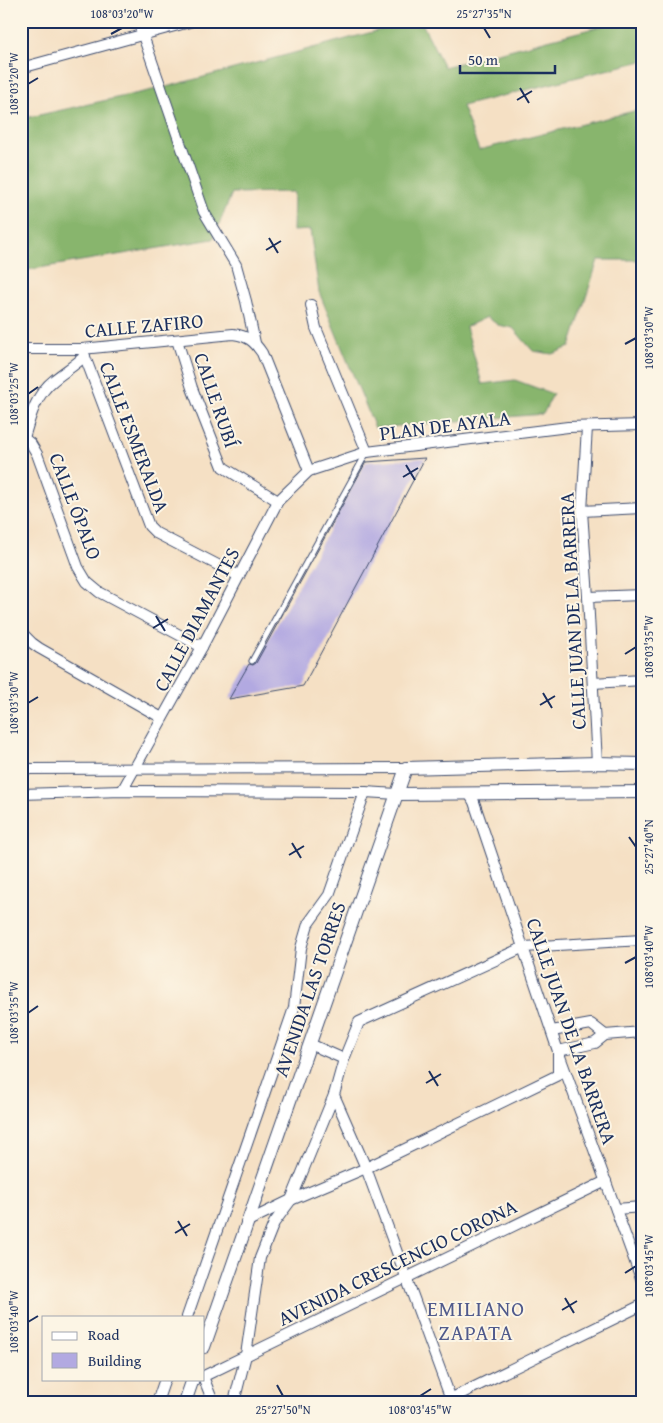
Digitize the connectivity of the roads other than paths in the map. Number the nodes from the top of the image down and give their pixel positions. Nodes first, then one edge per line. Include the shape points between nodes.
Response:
1 (138, 21) edge
2 (193, 21) edge
3 (143, 35) junction
4 (21, 68) edge
5 (310, 305) dead end
6 (177, 340) junction
7 (255, 342) junction
8 (21, 349) edge
9 (84, 352) junction
10 (642, 425) edge
11 (587, 427) junction
12 (23, 437) edge
13 (367, 452) junction
14 (309, 471) junction
15 (278, 501) junction
16 (642, 508) edge
17 (582, 511) junction
18 (239, 576) junction
19 (642, 595) edge
20 (588, 597) junction
21 (21, 632) edge
22 (202, 647) junction
23 (252, 662) dead end
24 (642, 680) edge
25 (593, 683) junction
26 (162, 718) junction
27 (597, 763) junction
28 (642, 764) edge
29 (406, 768) junction
30 (21, 769) edge
31 (134, 769) junction
32 (122, 791) junction
33 (364, 792) junction
34 (642, 792) edge
35 (470, 793) junction
36 (21, 794) edge
37 (397, 794) junction
38 (642, 940) edge
39 (524, 947) junction
40 (552, 1031) junction
41 (642, 1032) edge
42 (605, 1035) junction
43 (310, 1044) junction
44 (558, 1051) junction
45 (344, 1058) junction
46 (334, 1095) junction
47 (366, 1168) junction
48 (606, 1181) junction
49 (291, 1200) junction
50 (642, 1207) edge
51 (616, 1210) junction
52 (246, 1222) junction
53 (406, 1277) junction
54 (642, 1281) edge
55 (642, 1305) edge
56 (187, 1316) edge
57 (205, 1344) edge
58 (246, 1355) junction
59 (205, 1375) edge
60 (165, 1380) edge
61 (196, 1380) edge
62 (197, 1380) edge
63 (449, 1401) edge
64 (157, 1402) edge
65 (185, 1402) edge
66 (213, 1402) edge
67 (234, 1402) edge

1 - 3 street
2 - 3 street
3 - 4 street
3 - 7 street via 204,212 236,266
5 - 13 street via 316,328
6 - 7 street, CALLE ZAFIRO via 233,334
6 - 9 street, CALLE ZAFIRO
6 - 15 street, CALLE RUBÍ via 223,467
7 - 14 street
8 - 9 street, CALLE ZAFIRO
9 - 12 street via 43,392
9 - 18 street, CALLE ESMERALDA via 149,526 156,533
10 - 11 street, PLAN DE AYALA
11 - 13 street, PLAN DE AYALA
11 - 17 street, CALLE JUAN DE LA BARRERA
12 - 22 street, CALLE ÓPALO via 38,454 78,567 87,582 99,592
13 - 14 street, PLAN DE AYALA
13 - 23 lane
14 - 15 street, CALLE DIAMANTES
15 - 18 street, CALLE DIAMANTES
16 - 17 street
17 - 20 street, CALLE JUAN DE LA BARRERA
18 - 22 street, CALLE DIAMANTES
19 - 20 street
20 - 25 street, CALLE JUAN DE LA BARRERA
21 - 26 street via 39,648
22 - 26 street, CALLE DIAMANTES
24 - 25 street
25 - 27 street, CALLE JUAN DE LA BARRERA
26 - 31 street, CALLE DIAMANTES
27 - 28 street
27 - 29 street
29 - 31 street
29 - 37 street, AVENIDA LAS TORRES
30 - 31 street
31 - 32 street, CALLE DIAMANTES
32 - 33 street
32 - 36 street
33 - 37 street
33 - 56 street via 329,895 308,924 301,948 294,1008
34 - 35 street
35 - 37 street
35 - 39 street, CALLE JUAN DE LA BARRERA
37 - 43 street, AVENIDA LAS TORRES
38 - 39 street
39 - 40 street, CALLE JUAN DE LA BARRERA
39 - 45 street via 359,1022
40 - 42 street via 591,1024
40 - 44 street, CALLE JUAN DE LA BARRERA
41 - 42 street
42 - 44 street via 595,1043
43 - 45 street
43 - 52 street, AVENIDA LAS TORRES
44 - 47 street via 558,1075
44 - 48 street, CALLE JUAN DE LA BARRERA
45 - 46 street
46 - 47 street
46 - 49 street
47 - 49 street
47 - 53 street
48 - 51 street, CALLE JUAN DE LA BARRERA
48 - 53 street, AVENIDA CRESCENCIO CORONA
49 - 52 street
49 - 58 street via 274,1223 260,1258
50 - 51 street
51 - 54 street, CALLE JUAN DE LA BARRERA
52 - 57 street, AVENIDA LAS TORRES
53 - 58 street, AVENIDA CRESCENCIO CORONA
53 - 63 street
55 - 63 street
58 - 59 street, AVENIDA CRESCENCIO CORONA
58 - 67 street
60 - 64 street
61 - 65 street
62 - 66 street

